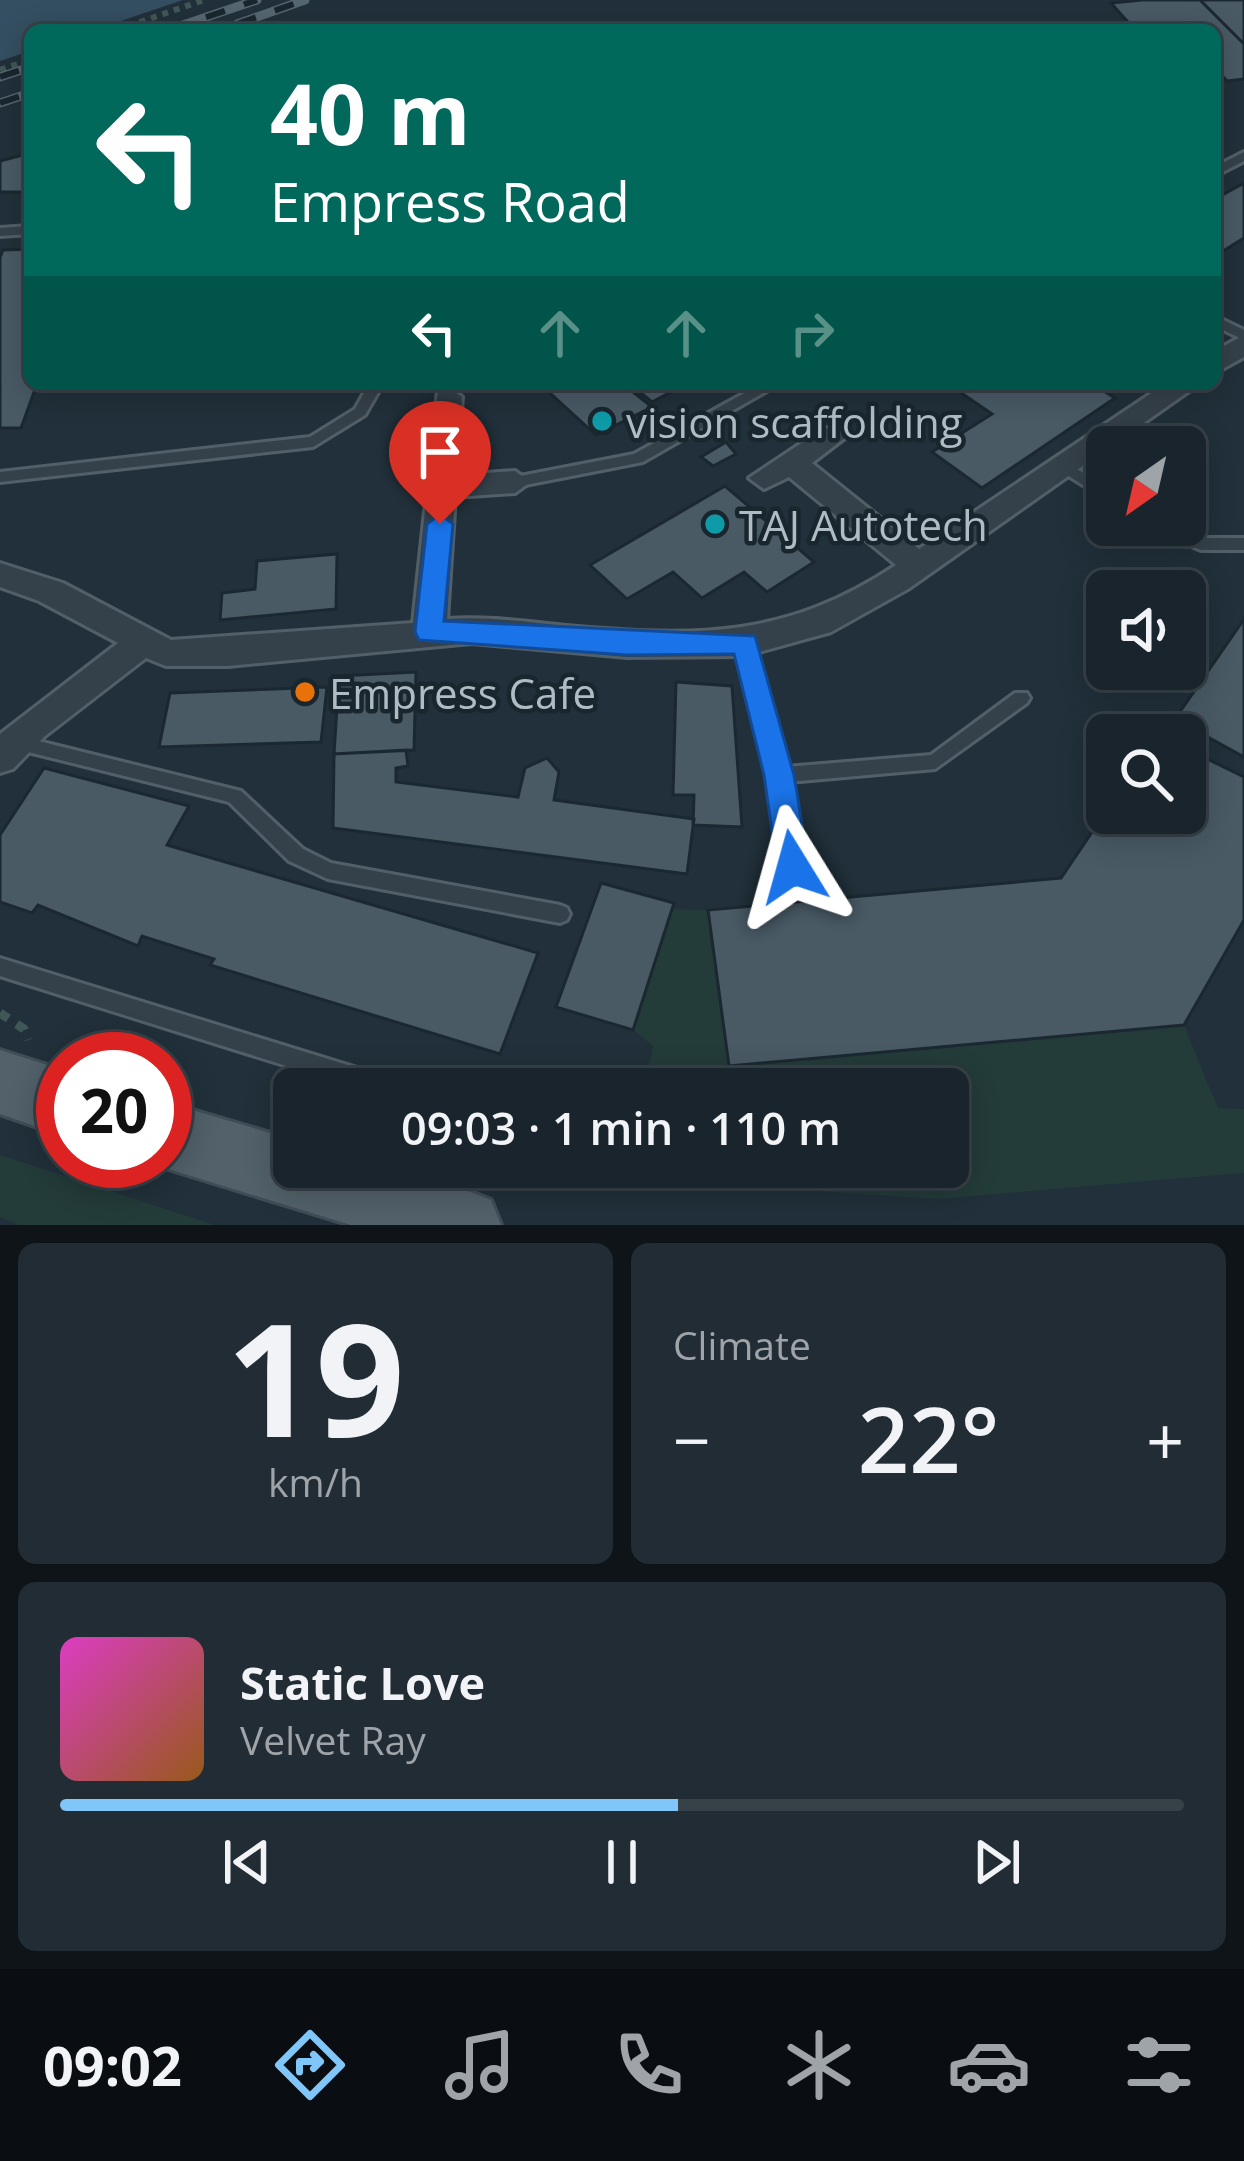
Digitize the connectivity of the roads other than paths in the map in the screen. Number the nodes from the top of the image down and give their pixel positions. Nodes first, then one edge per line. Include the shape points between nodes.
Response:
1 (373, 390) edge
2 (761, 390) edge
3 (1176, 390) edge
4 (448, 391) edge
5 (831, 437) dead end
6 (1064, 466) junction
7 (0, 477) edge
8 (1086, 481) edge
9 (515, 482) joint
10 (444, 487) junction
11 (1206, 544) edge
12 (1244, 544) edge
13 (918, 566) junction
14 (0, 575) edge
15 (429, 632) junction
16 (140, 643) junction
17 (745, 643) junction
18 (1021, 698) dead end
19 (7, 750) edge
20 (779, 775) junction
21 (793, 867) dead end
22 (560, 914) dead end
23 (0, 968) edge
24 (325, 1068) edge
25 (0, 1082) edge
26 (36, 1093) edge
27 (192, 1143) edge
28 (466, 1225) edge

1 - 7 lane via 360,412 313,442
2 - 9 lane via 638,458
3 - 6 street
4 - 10 street
5 - 13 street via 778,471
6 - 8 lane
6 - 13 street
9 - 10 street
10 - 15 street
11 - 12 lane
13 - 17 street via 819,623
14 - 16 street via 51,592
15 - 16 street via 194,655
15 - 17 street
16 - 19 street via 116,668 44,712
17 - 20 lane
18 - 20 lane via 935,762
19 - 22 lane via 235,796 296,855 328,871
20 - 21 lane
23 - 24 lane
25 - 26 main road
27 - 28 main road

